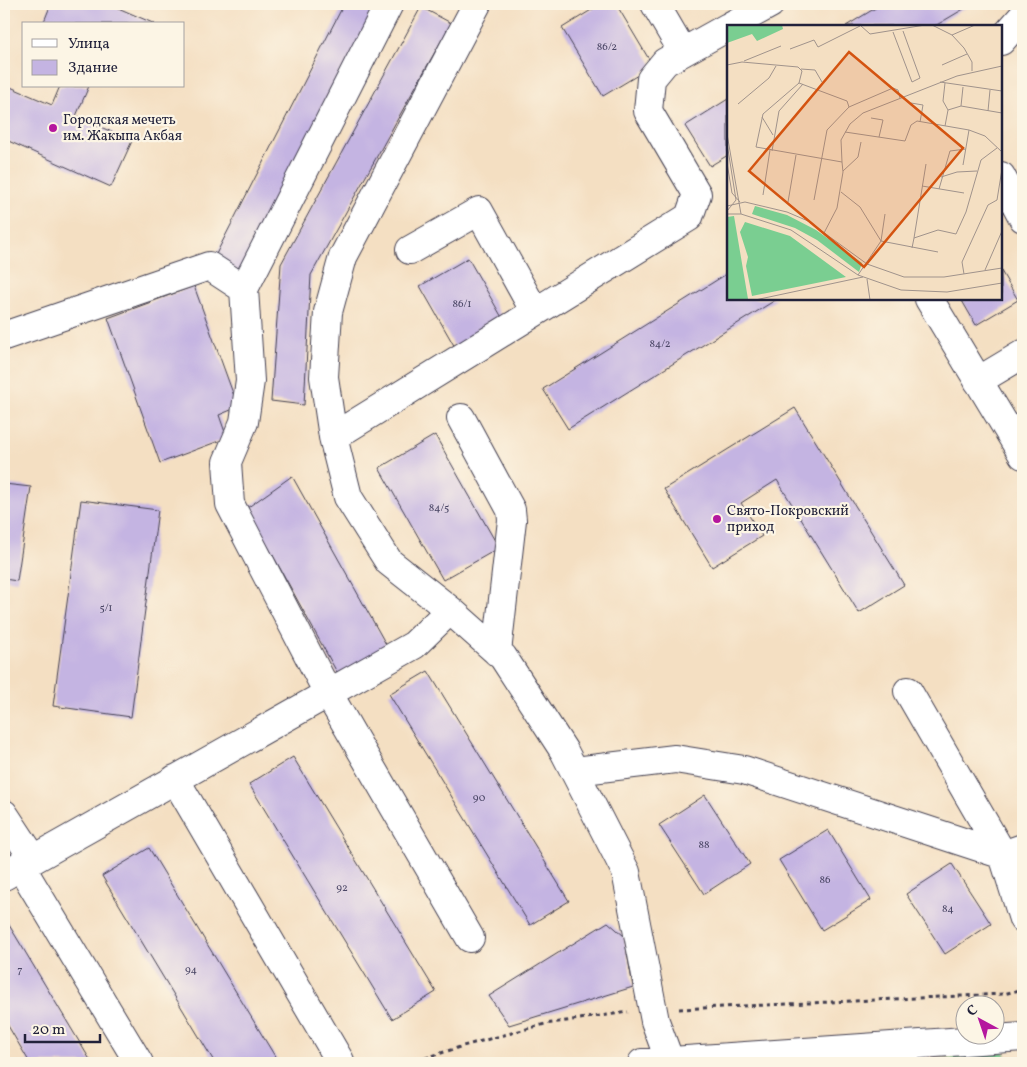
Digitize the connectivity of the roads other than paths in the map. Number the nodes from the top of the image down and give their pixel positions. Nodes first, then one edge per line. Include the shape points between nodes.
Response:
1 (389, 4) edge
2 (655, 4) edge
3 (770, 4) edge
4 (466, 8) edge
5 (1023, 16) edge
6 (733, 25) edge
7 (727, 28) edge
8 (1002, 40) edge
9 (684, 52) junction
10 (1002, 178) edge
11 (1023, 218) edge
12 (410, 250) dead end
13 (244, 289) junction
14 (930, 300) edge
15 (535, 312) junction
16 (4, 336) edge
17 (1023, 354) edge
18 (978, 380) junction
19 (461, 418) dead end
20 (332, 437) junction
21 (1023, 455) edge
22 (450, 610) junction
23 (497, 652) junction
24 (908, 691) dead end
25 (328, 693) junction
26 (575, 771) junction
27 (175, 779) junction
28 (4, 814) edge
29 (1013, 851) edge
30 (19, 866) edge
31 (1023, 918) edge
32 (470, 938) dead end
33 (1023, 1036) edge
34 (340, 1061) dead end
35 (670, 1062) junction
36 (139, 1063) edge
37 (642, 1063) edge

1 - 13 street
2 - 9 street
3 - 6 street
4 - 20 street via 343,257 328,312 324,376
5 - 8 street
7 - 9 street
9 - 15 street via 665,62 651,79 648,112 697,194 689,218
10 - 11 street
12 - 15 street via 479,211
13 - 16 street via 209,266
13 - 25 street via 250,381 244,422 227,462 230,504
14 - 18 street
15 - 20 street
17 - 18 street
18 - 21 street
19 - 23 street via 511,510
20 - 22 street via 348,497 389,562
22 - 23 street
22 - 25 street via 414,644
23 - 26 street
24 - 29 street
25 - 27 street
25 - 32 street
26 - 29 street via 675,759 744,770
26 - 35 street via 626,872 653,1011
27 - 30 street
27 - 34 street
28 - 30 street
29 - 31 street
30 - 36 street
33 - 35 street
35 - 37 street

